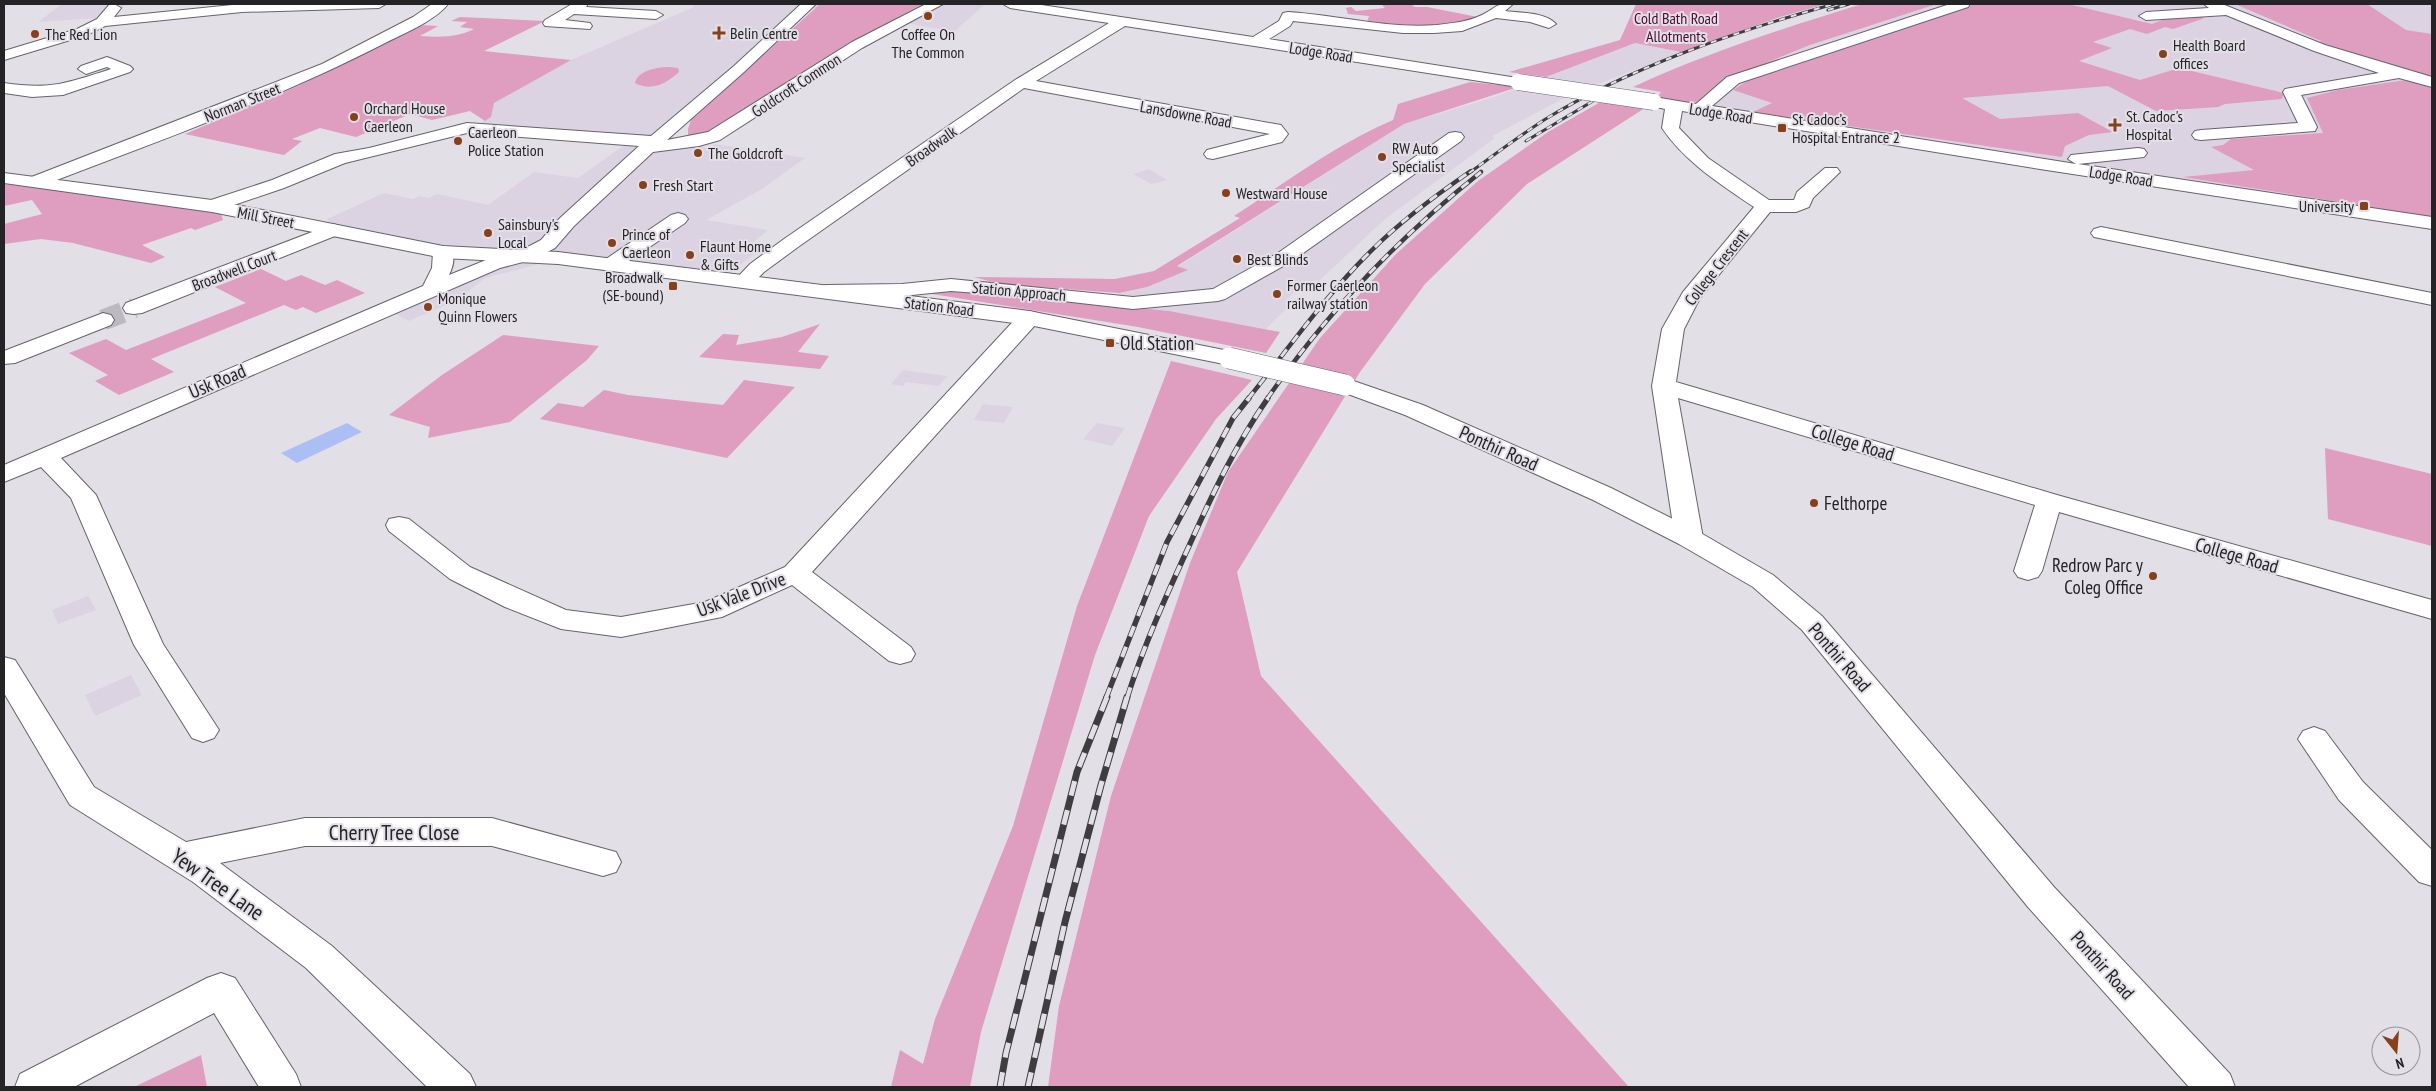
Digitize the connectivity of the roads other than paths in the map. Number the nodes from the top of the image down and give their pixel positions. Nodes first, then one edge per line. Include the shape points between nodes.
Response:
1 (119, 4) edge
2 (379, 4) edge
3 (441, 4) edge
4 (809, 4) edge
5 (936, 4) edge
6 (1010, 4) edge
7 (1277, 4) edge
8 (1506, 4) edge
9 (1963, 4) edge
10 (2211, 4) edge
11 (1031, 5) edge
12 (576, 7) edge
13 (654, 9) edge
14 (2228, 11) junction
15 (1493, 14) junction
16 (1288, 16) junction
17 (2146, 16) dead end
18 (1125, 20) junction
19 (102, 22) junction
20 (1549, 24) dead end
21 (586, 26) dead end
22 (1257, 41) junction
23 (4, 56) edge
24 (86, 69) dead end
25 (2398, 74) junction
26 (2432, 82) edge
27 (1021, 84) junction
28 (4, 88) edge
29 (1664, 103) junction
30 (1702, 110) junction
31 (2201, 135) dead end
32 (1455, 137) dead end
33 (652, 144) junction
34 (2138, 153) dead end
35 (1213, 154) dead end
36 (2040, 164) junction
37 (1831, 172) dead end
38 (4, 178) edge
39 (35, 182) junction
40 (212, 206) junction
41 (1765, 206) junction
42 (678, 219) dead end
43 (2432, 223) edge
44 (339, 230) junction
45 (2101, 233) dead end
46 (443, 252) junction
47 (527, 255) junction
48 (610, 265) junction
49 (744, 281) junction
50 (820, 291) junction
51 (431, 292) junction
52 (2432, 299) edge
53 (134, 308) tunnel mouth
54 (1029, 318) junction
55 (102, 320) tunnel mouth
56 (7, 358) dead end
57 (1345, 385) joint
58 (1664, 386) junction
59 (44, 456) junction
60 (4, 474) edge
61 (2046, 500) junction
62 (399, 524) dead end
63 (1689, 538) junction
64 (2028, 571) dead end
65 (795, 573) junction
66 (2432, 610) edge
67 (900, 654) dead end
68 (4, 667) edge
69 (204, 730) dead end
70 (2314, 738) dead end
71 (183, 857) junction
72 (603, 862) dead end
73 (2432, 872) edge
74 (35, 1087) edge
75 (281, 1087) edge
76 (455, 1087) edge
77 (2214, 1087) edge

1 - 19 street
2 - 19 street via 242,8
3 - 39 street, Norman Street via 418,20 327,67
4 - 33 street
5 - 33 street, Goldcroft Common via 857,45 714,136 699,141
6 - 11 street, Lodge Road
7 - 16 street
8 - 15 street
9 - 30 street via 1733,80 1704,104
10 - 14 street
11 - 18 street, Lodge Road
12 - 13 street via 637,14
12 - 21 street via 550,23
14 - 17 street
14 - 25 street via 2286,36
15 - 16 street via 1469,25 1442,29 1396,28 1315,16
15 - 20 street via 1532,18
16 - 22 street via 1285,23
18 - 22 street, Lodge Road
18 - 27 street, Broadwalk
19 - 23 street via 82,32
22 - 29 street, Lodge Road, bridge
24 - 28 street via 107,62 125,69 63,90 32,92
25 - 26 street
25 - 31 street via 2292,92 2309,127
27 - 35 street, Lansdowne Road via 1275,128 1280,134 1276,138
27 - 49 street, Broadwalk via 791,243
29 - 30 street, Lodge Road
29 - 41 street via 1674,115 1670,128 1681,144 1700,162
30 - 36 street, Lodge Road
32 - 50 street, Station Approach via 1284,257 1218,295 1133,303 951,285 902,290
33 - 40 street, Goldcroft Common via 478,128 458,129 341,158
33 - 47 street via 567,222 548,244
34 - 36 street
36 - 43 street, Lodge Road
37 - 41 street via 1804,196 1802,203 1796,206
38 - 39 street, Mill Street
39 - 40 street, Mill Street
40 - 44 street, Mill Street
41 - 58 street, College Crescent via 1690,296 1673,329
42 - 48 street
44 - 46 street, Mill Street
44 - 53 street, Broadwell Court
45 - 52 street
46 - 47 street, Mill Street via 478,256
46 - 51 street via 442,268
47 - 48 street, Station Road
47 - 51 street, Usk Road via 493,264
48 - 49 street, Station Road
49 - 50 street, Station Road
50 - 54 street, Station Road
51 - 59 street, Usk Road
54 - 57 street, Station Road, bridge
54 - 65 street, Usk Vale Drive
55 - 56 street
57 - 63 street, Ponthir Road via 1431,418 1602,494
58 - 61 street, College Road
58 - 63 street, College Crescent
59 - 60 street, Usk Road
59 - 69 street via 83,494 149,645
61 - 64 street
61 - 66 street, College Road
62 - 65 street, Usk Vale Drive via 460,573 516,600 561,619 621,627 712,610
63 - 77 street, Ponthir Road via 1763,581 1812,623 2041,897
65 - 67 street
68 - 71 street, Yew Tree Lane via 82,796
70 - 73 street via 2351,790
71 - 72 street, Cherry Tree Close via 305,832 492,832
71 - 76 street, Yew Tree Lane via 319,957
74 - 75 street via 221,990

